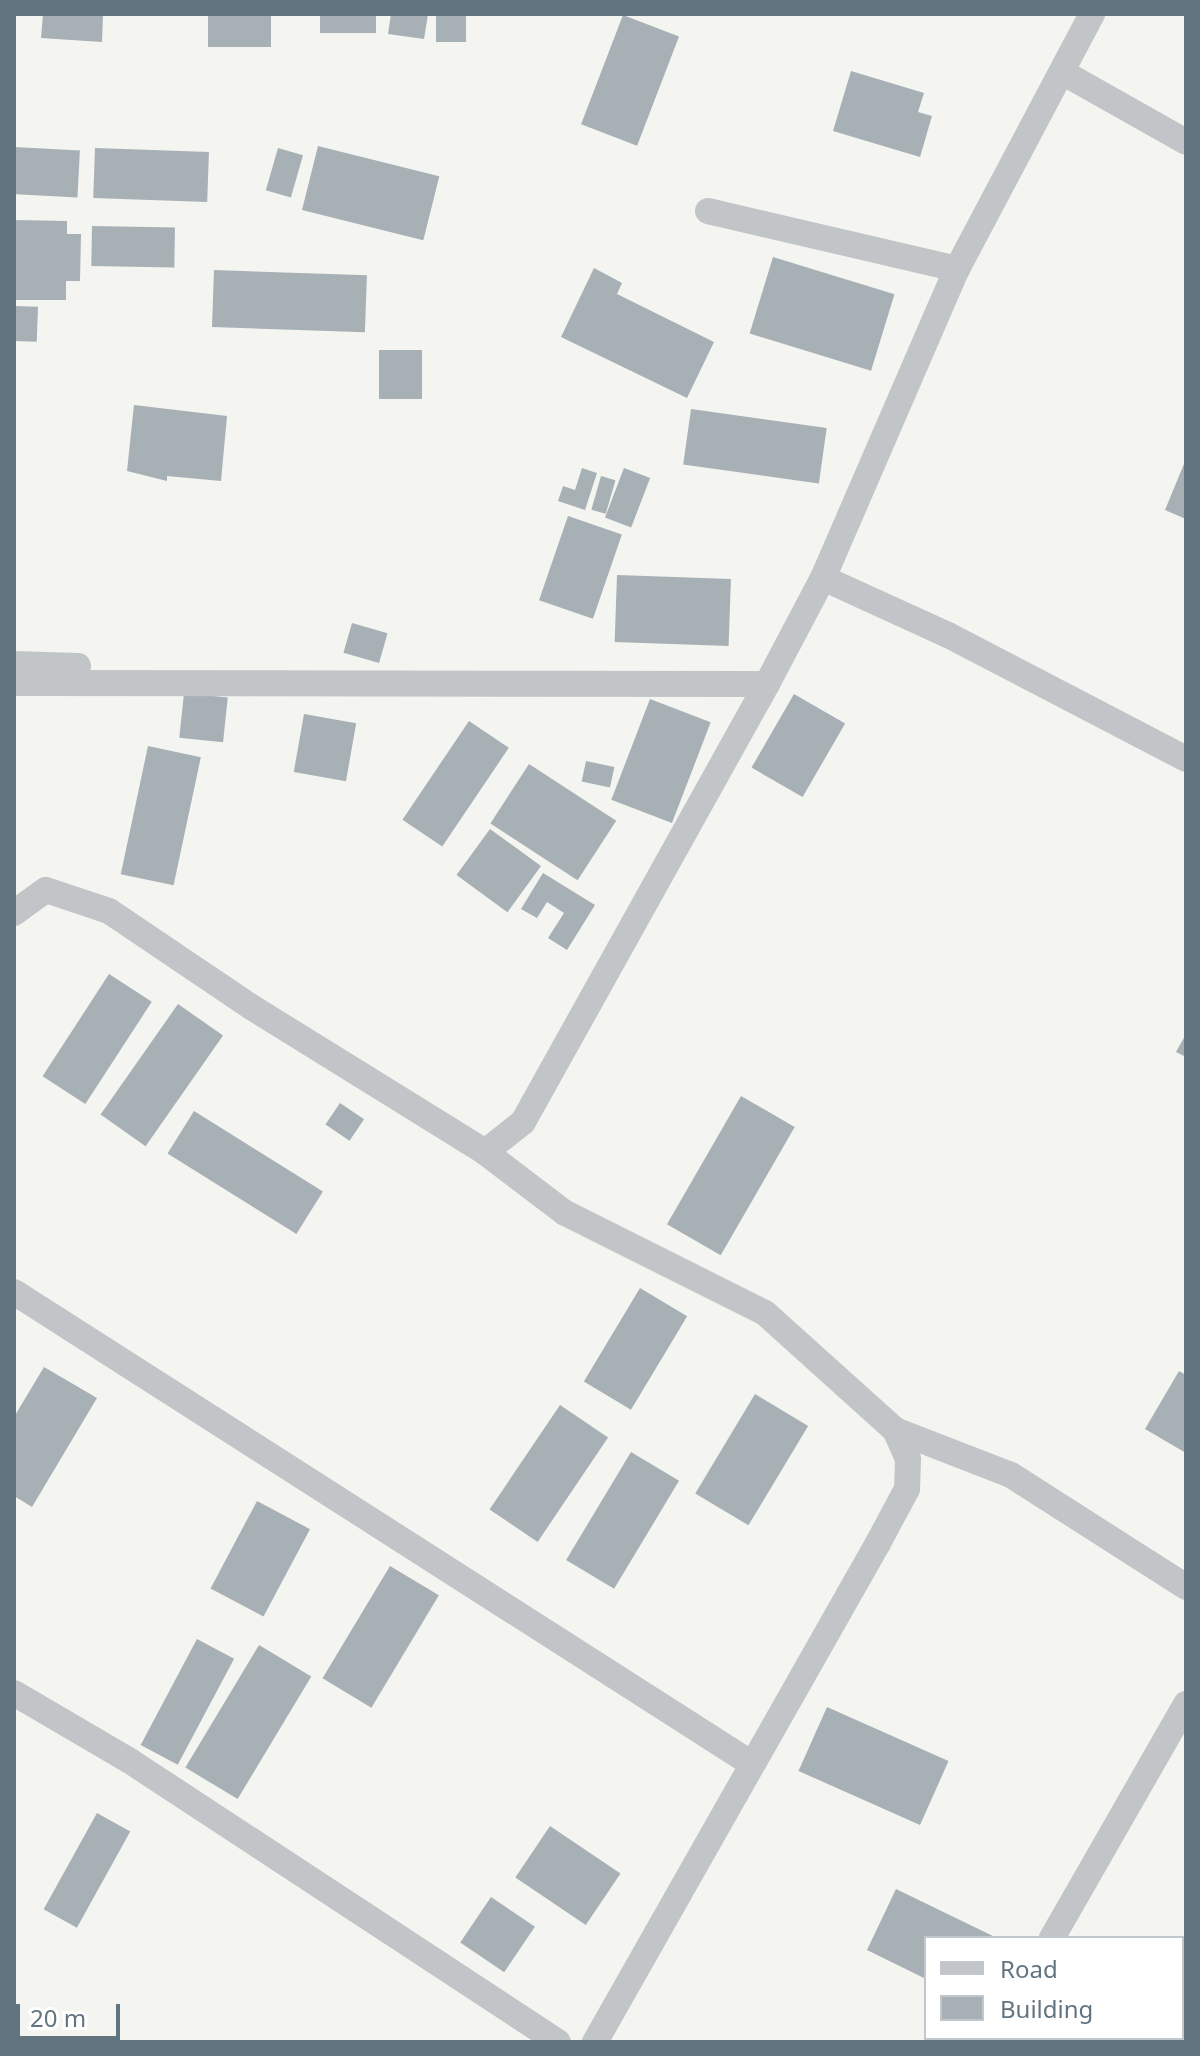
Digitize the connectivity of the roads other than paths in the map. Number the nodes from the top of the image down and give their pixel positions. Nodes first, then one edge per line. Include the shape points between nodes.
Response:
1 (1092, 14) edge
2 (1062, 72) junction
3 (1186, 142) edge
4 (708, 211) dead end
5 (957, 269) junction
6 (823, 578) junction
7 (14, 664) edge
8 (14, 683) edge
9 (764, 688) junction
10 (1186, 759) edge
11 (14, 913) edge
12 (485, 1152) junction
13 (14, 1292) edge
14 (895, 1430) junction
15 (1186, 1587) edge
16 (14, 1693) edge
17 (1186, 1704) edge
18 (752, 1764) junction
19 (1053, 1936) edge
20 (558, 2042) edge
21 (595, 2042) edge

1 - 2 street
2 - 3 street
2 - 5 street
4 - 5 street
5 - 6 street
6 - 9 street
6 - 10 street via 948,635
7 - 9 street via 303,673 365,682 516,672
8 - 9 street
9 - 12 street via 523,1122
11 - 12 street via 46,890 109,911
12 - 14 street via 565,1213 765,1313
13 - 18 street
14 - 15 street via 1011,1475
14 - 18 street via 908,1459 907,1489
16 - 20 street via 130,1761
17 - 19 street
18 - 21 street

